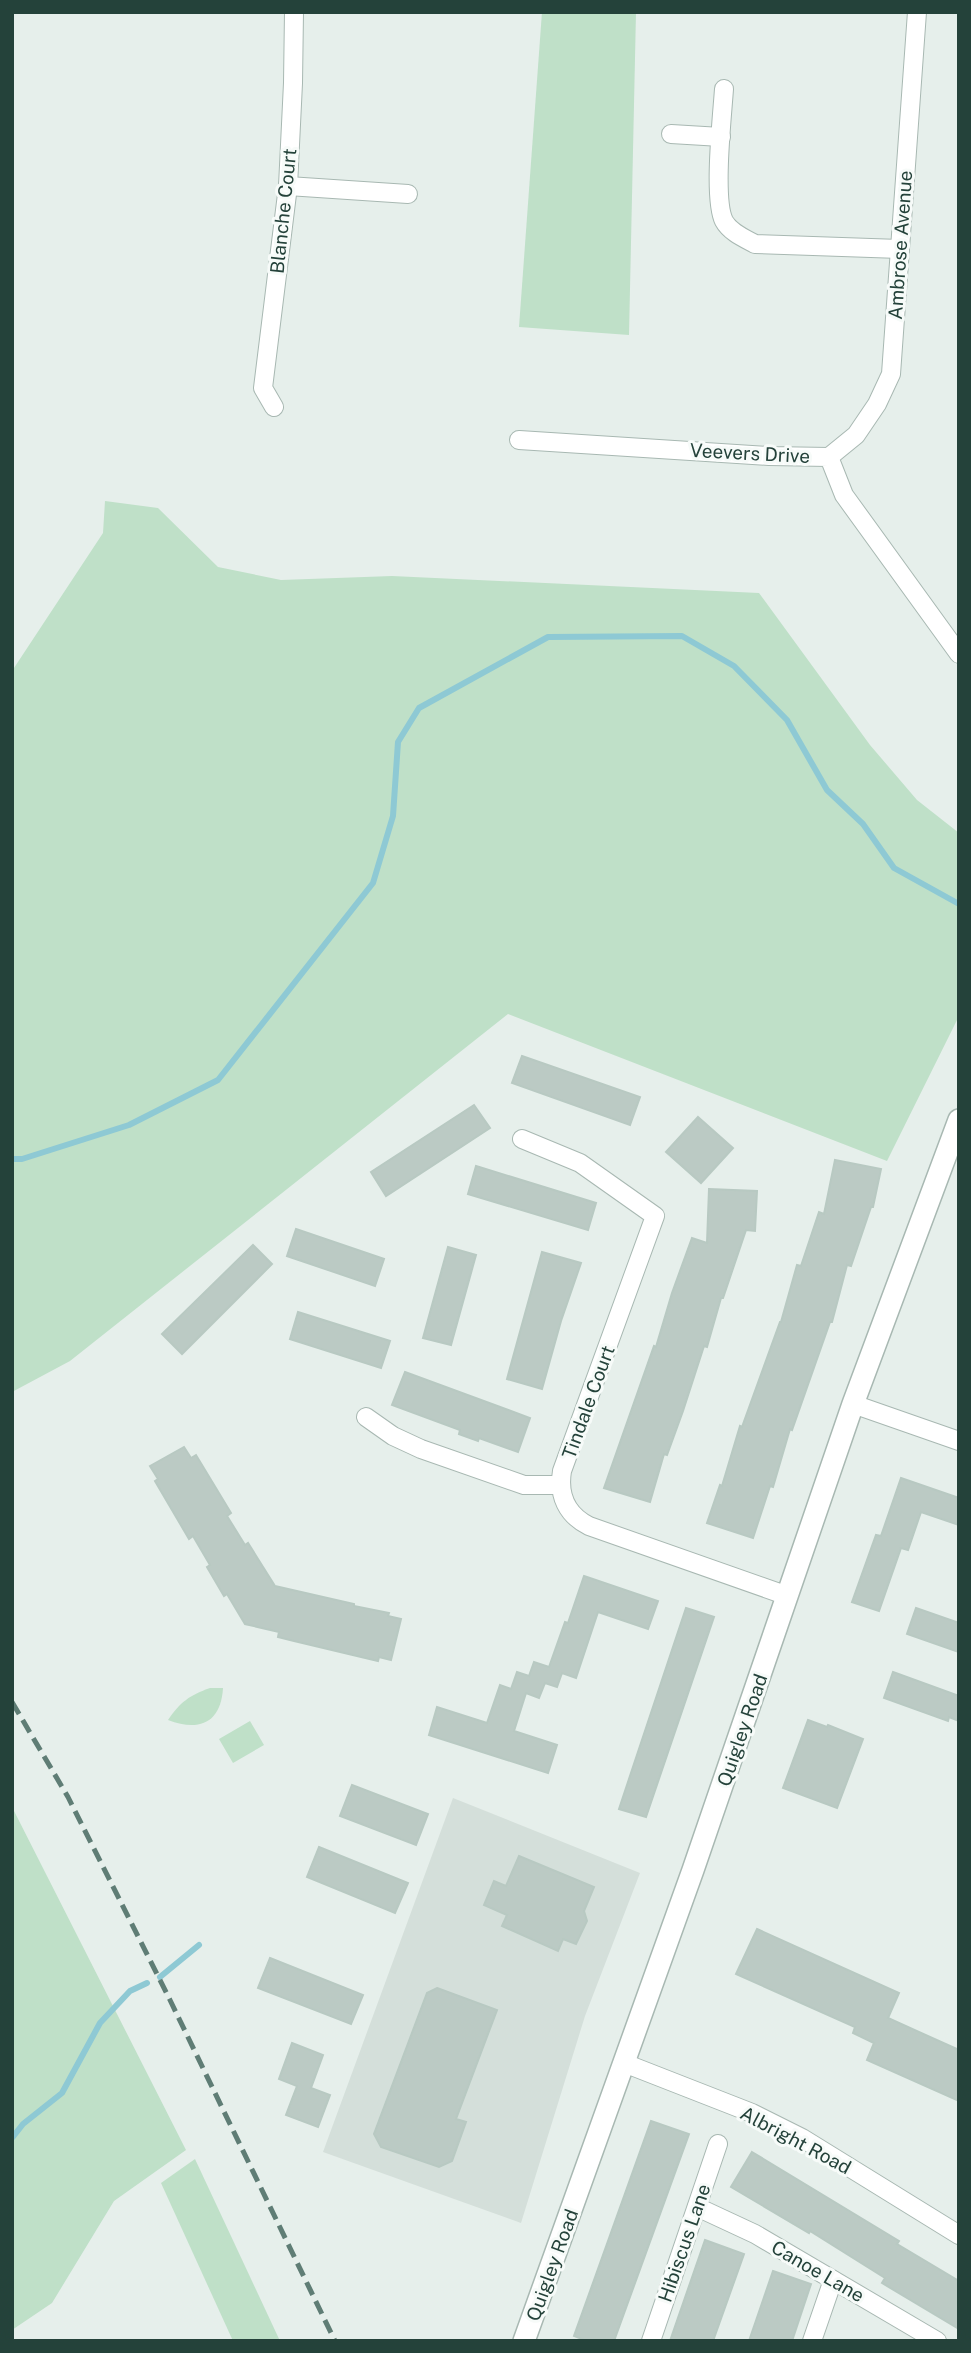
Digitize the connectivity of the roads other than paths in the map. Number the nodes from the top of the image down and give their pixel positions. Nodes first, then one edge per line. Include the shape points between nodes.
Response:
1 (294, 12) edge
2 (917, 12) edge
3 (724, 89) dead end
4 (671, 134) dead end
5 (721, 137) junction
6 (288, 186) junction
7 (408, 194) dead end
8 (900, 249) junction
9 (274, 407) dead end
10 (519, 440) dead end
11 (829, 457) junction
12 (959, 654) edge
13 (959, 1120) edge
14 (522, 1139) dead end
15 (853, 1404) junction
16 (366, 1417) dead end
17 (959, 1441) edge
18 (561, 1485) junction
19 (788, 1596) junction
20 (624, 2063) junction
21 (718, 2144) dead end
22 (697, 2207) junction
23 (959, 2235) edge
24 (833, 2280) junction
25 (526, 2340) edge
26 (650, 2341) edge
27 (812, 2341) edge
28 (937, 2341) edge

1 - 6 street, Blanche Court
2 - 8 street, Ambrose Avenue
3 - 5 street
4 - 5 street
5 - 8 street via 718,202 735,233 755,244
6 - 7 street
6 - 9 street, Blanche Court via 263,388
8 - 11 street, Ambrose Avenue via 891,374 856,435
10 - 11 street, Veevers Drive
11 - 12 street, Veevers Drive via 845,495
13 - 15 street, Quigley Road
14 - 18 street, Tindale Court via 580,1163 655,1216 562,1471
15 - 17 street
15 - 19 street, Quigley Road
16 - 18 street via 393,1436 434,1454 524,1485
18 - 19 street, Tindale Court via 565,1504 583,1523
19 - 20 street, Quigley Road
20 - 23 street, Albright Road via 752,2113 802,2138
20 - 25 street, Quigley Road
21 - 22 street, Hibiscus Lane
22 - 24 street, Canoe Lane via 755,2234
22 - 26 street, Hibiscus Lane
24 - 27 street
24 - 28 street, Canoe Lane

